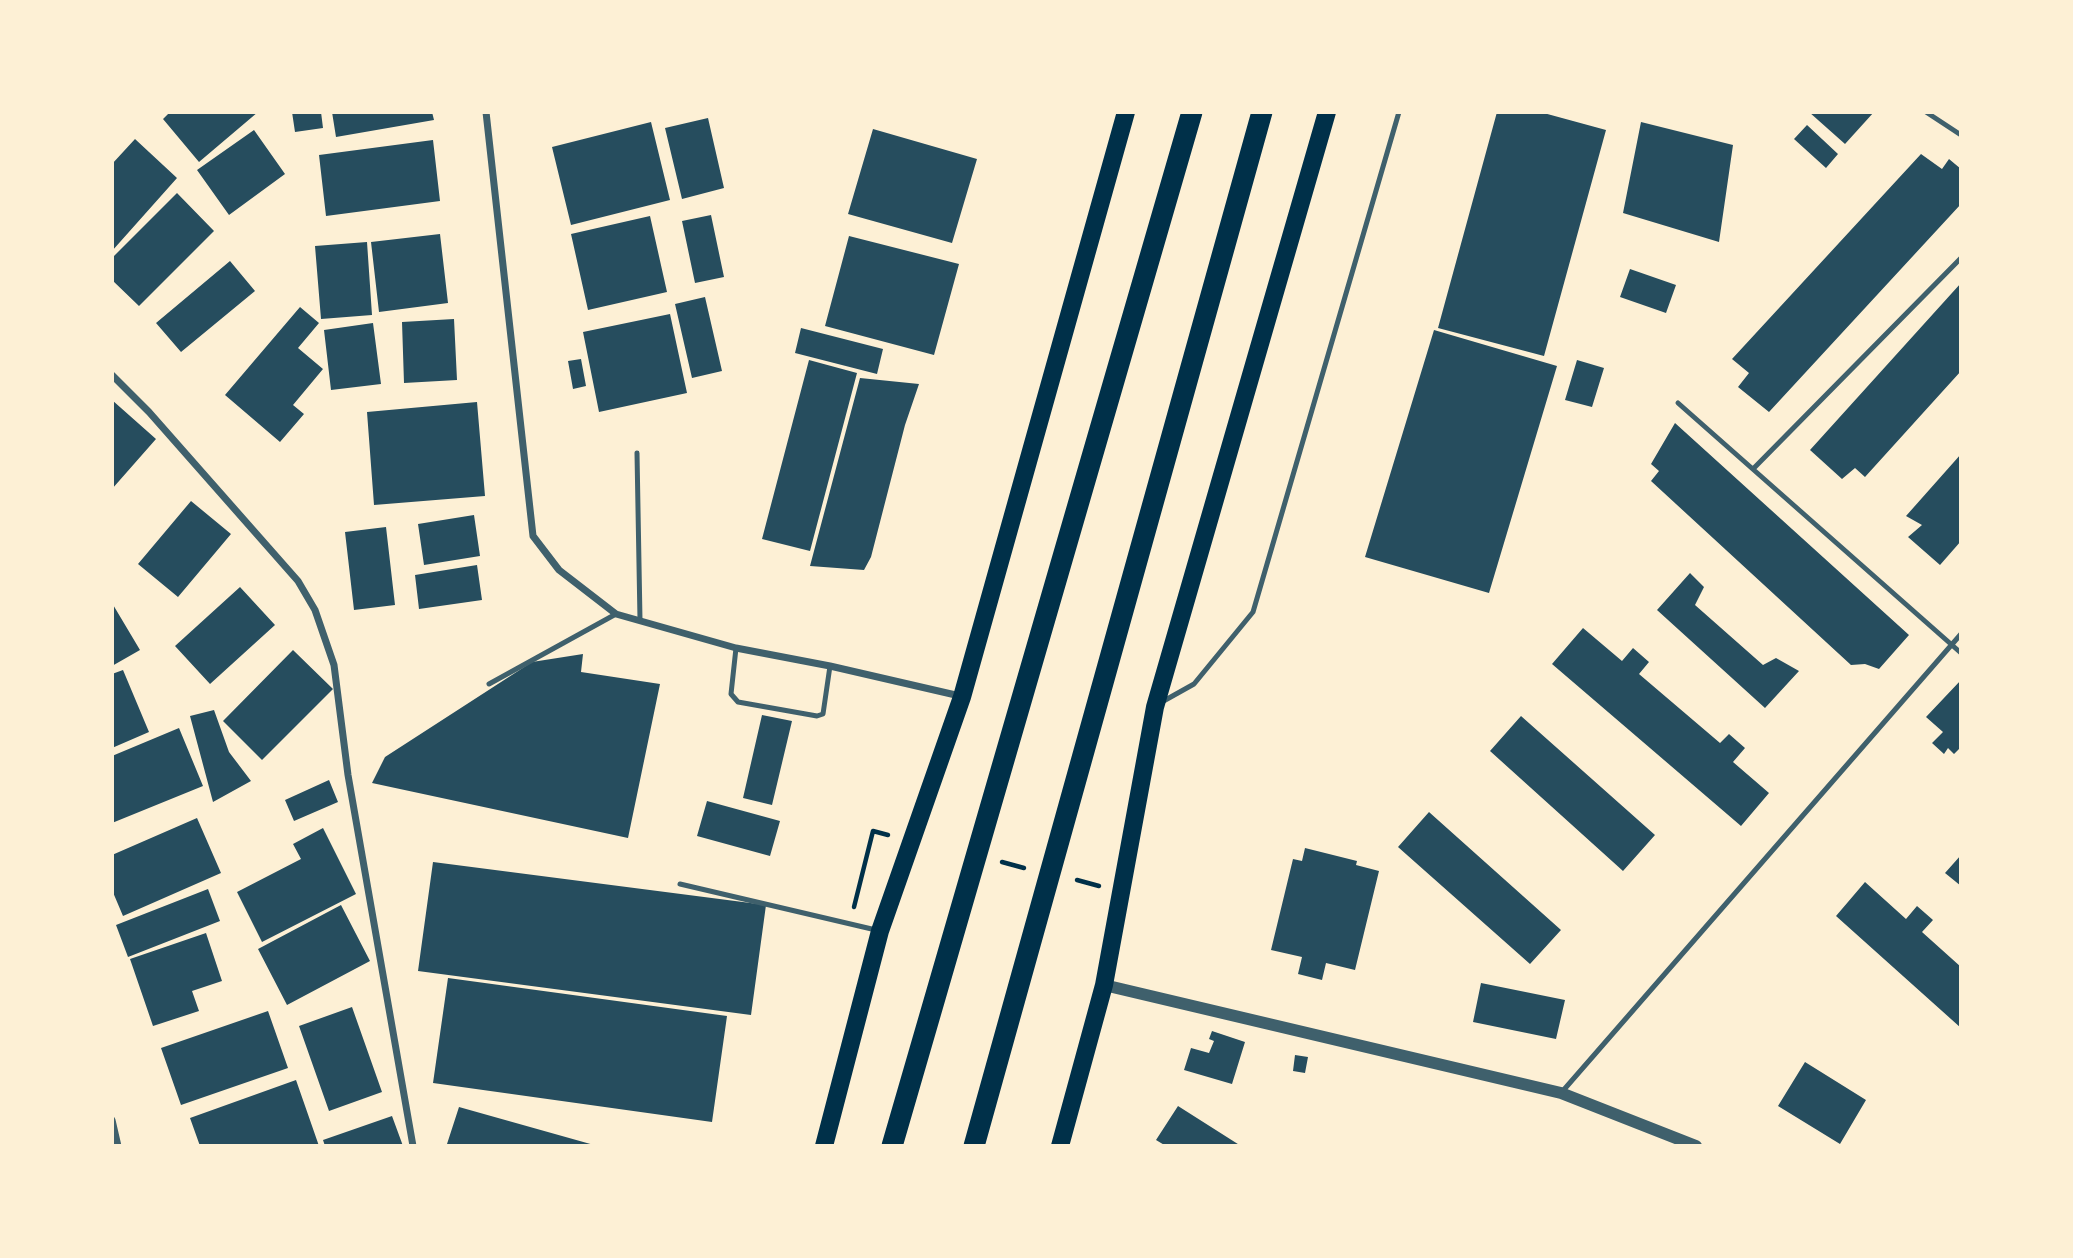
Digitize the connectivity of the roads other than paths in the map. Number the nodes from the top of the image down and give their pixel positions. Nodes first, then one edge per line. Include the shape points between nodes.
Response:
1 (486, 112) edge
2 (1126, 112) edge
3 (1192, 112) edge
4 (1262, 112) edge
5 (1327, 112) edge
6 (1399, 112) edge
7 (1926, 112) edge
8 (1961, 135) edge
9 (1961, 258) edge
10 (112, 375) edge
11 (1678, 403) dead end
12 (637, 453) dead end
13 (1753, 469) junction
14 (616, 614) junction
15 (640, 620) junction
16 (1961, 634) edge
17 (1952, 645) junction
18 (736, 648) junction
19 (1961, 653) edge
20 (830, 666) junction
21 (489, 684) dead end
22 (962, 697) junction
23 (1155, 706) junction
24 (680, 884) dead end
25 (880, 931) junction
26 (1104, 985) junction
27 (1561, 1093) junction
28 (112, 1120) edge
29 (118, 1146) edge
30 (413, 1146) edge
31 (824, 1146) edge
32 (892, 1146) edge
33 (974, 1146) edge
34 (1060, 1146) edge
35 (1696, 1146) edge

1 - 14 street via 533,536 559,570
2 - 22 main road
3 - 32 highway
4 - 33 highway
5 - 23 main road
6 - 23 lane via 1253,612 1194,684
7 - 8 lane
9 - 13 lane
10 - 30 street via 298,581 315,610 334,665 348,775
11 - 13 lane
12 - 15 lane
13 - 17 lane
14 - 15 street
14 - 21 lane
15 - 18 street
16 - 17 lane
17 - 19 lane
17 - 27 lane
18 - 20 street
18 - 20 lane via 731,694 738,702 823,714
20 - 22 street
22 - 25 main road
23 - 26 main road
24 - 25 lane
25 - 31 main road
26 - 27 street
26 - 34 main road
27 - 35 street
28 - 29 street

